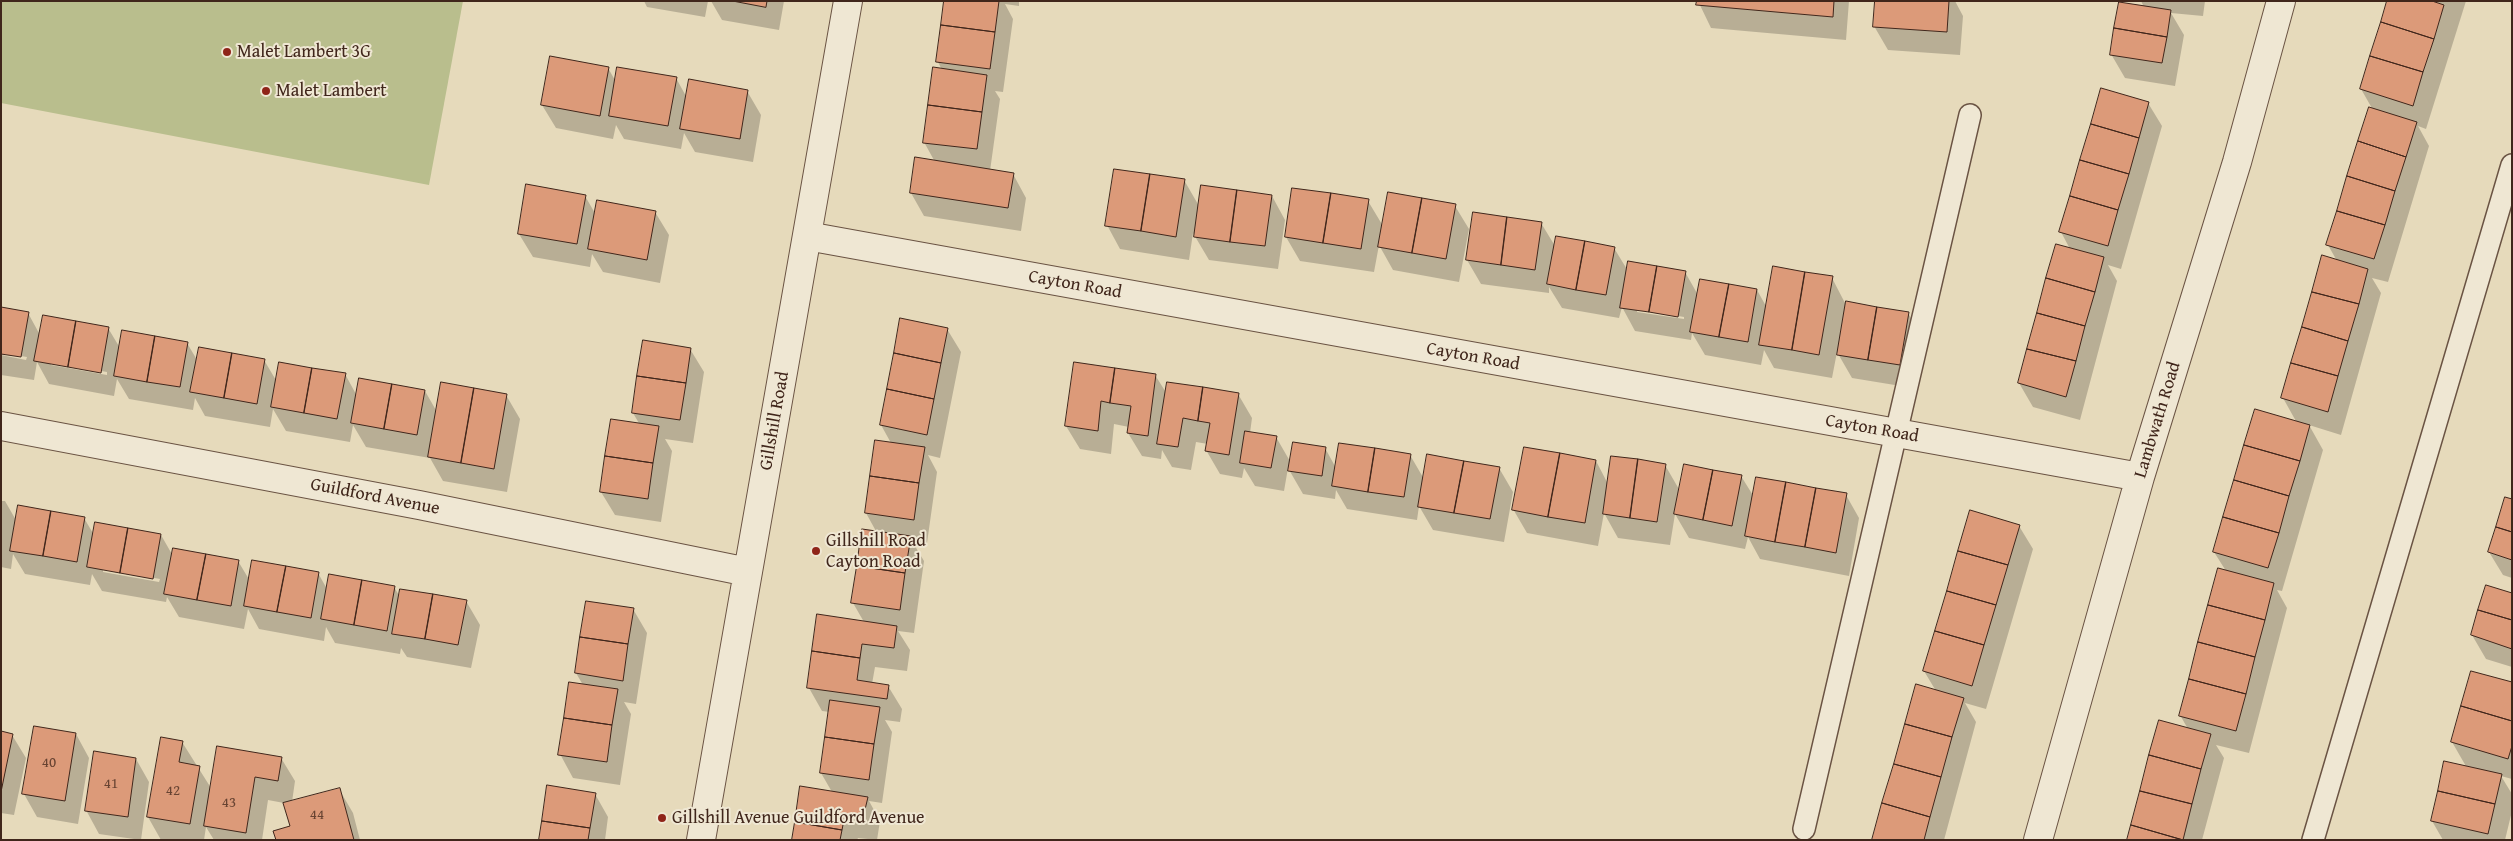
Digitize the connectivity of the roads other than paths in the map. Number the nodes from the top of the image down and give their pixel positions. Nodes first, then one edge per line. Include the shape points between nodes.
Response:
1 (848, 1) edge
2 (2282, 1) edge
3 (1970, 115) dead end
4 (2512, 165) edge
5 (807, 236) junction
6 (1, 426) edge
7 (1896, 434) junction
8 (2140, 478) junction
9 (748, 572) junction
10 (1804, 829) dead end
11 (701, 840) edge
12 (2038, 840) edge
13 (2313, 840) edge

1 - 5 street, Gillshill Road
2 - 8 street, Lambwath Road via 2237,162
3 - 7 lane
4 - 13 lane
5 - 7 street, Cayton Road
5 - 9 street, Gillshill Road
6 - 9 street, Guildford Avenue
7 - 8 street, Cayton Road
7 - 10 lane
8 - 12 street, Lambwath Road
9 - 11 street, Gillshill Road

